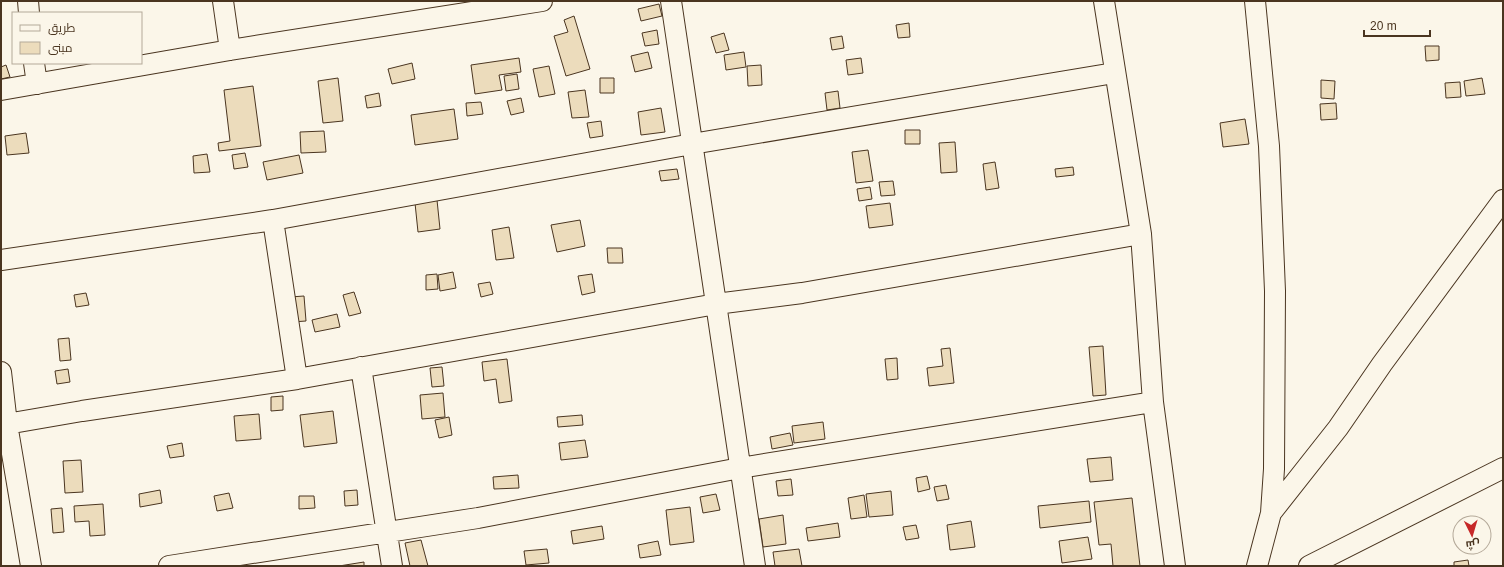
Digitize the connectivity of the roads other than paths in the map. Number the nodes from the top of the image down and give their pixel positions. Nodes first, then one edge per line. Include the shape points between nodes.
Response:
1 (28, 1) edge
2 (223, 1) edge
3 (542, 1) edge
4 (671, 1) edge
5 (1104, 1) edge
6 (1256, 1) edge
7 (29, 12) edge
8 (230, 50) junction
9 (34, 64) edge
10 (1114, 73) junction
11 (37, 84) junction
12 (1, 90) edge
13 (692, 144) junction
14 (1503, 200) edge
15 (273, 220) junction
16 (1141, 234) junction
17 (1, 260) edge
18 (716, 304) junction
19 (361, 367) junction
20 (1, 372) edge
21 (297, 379) junction
22 (1153, 402) junction
23 (4, 424) edge
24 (740, 468) junction
25 (1503, 468) edge
26 (1271, 513) junction
27 (388, 533) junction
28 (31, 566) edge
29 (169, 566) edge
30 (392, 566) edge
31 (755, 566) edge
32 (1175, 566) edge
33 (1257, 566) edge
34 (1309, 566) edge

1 - 7 street
2 - 8 street
3 - 8 street
4 - 13 street
5 - 10 street
6 - 26 street via 1269,146 1275,290 1274,469
8 - 11 street
9 - 11 street
10 - 13 street
10 - 16 street
11 - 12 street
13 - 15 street
13 - 18 street
14 - 26 street via 1338,428
15 - 17 street
15 - 21 street
16 - 18 street via 802,292
16 - 22 street
18 - 19 street
18 - 24 street
19 - 21 street
19 - 27 street
20 - 23 street
21 - 23 street
22 - 24 street
22 - 32 street
23 - 28 street
24 - 27 street
24 - 31 street
25 - 34 street
26 - 33 street
27 - 29 street
27 - 30 street

